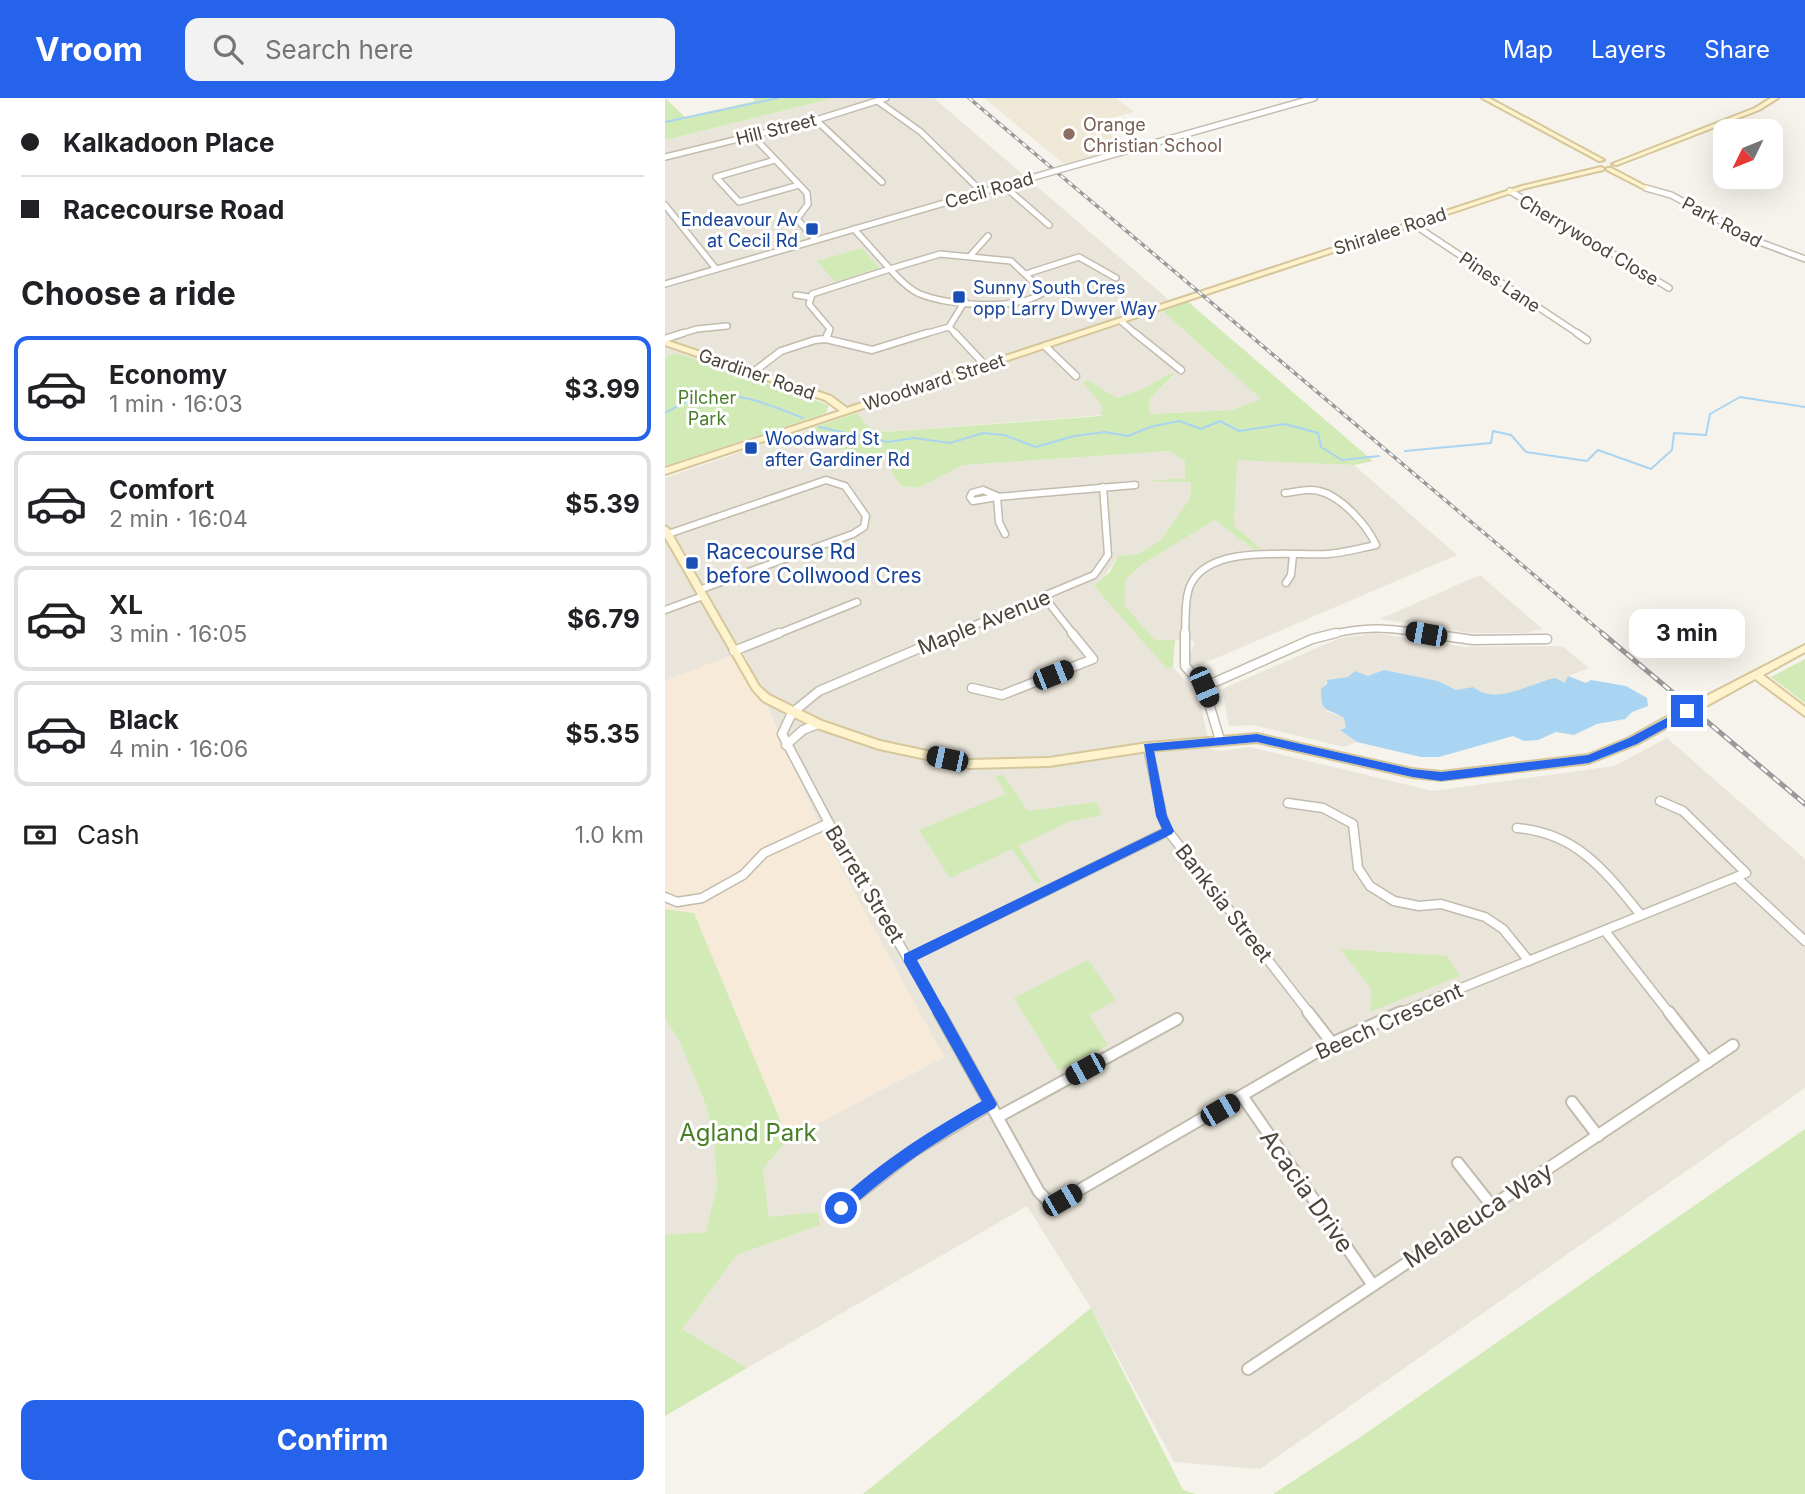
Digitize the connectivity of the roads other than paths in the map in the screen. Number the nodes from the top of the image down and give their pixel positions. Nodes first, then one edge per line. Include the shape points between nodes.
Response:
1 (886, 98) edge
2 (1314, 98) edge
3 (1485, 98) edge
4 (1775, 98) edge
5 (879, 102) junction
6 (816, 120) junction
7 (752, 135) junction
8 (665, 157) edge
9 (775, 160) junction
10 (1605, 164) junction
11 (882, 182) dead end
12 (799, 185) junction
13 (1004, 186) junction
14 (1646, 188) joint
15 (1510, 191) junction
16 (982, 192) junction
17 (665, 205) edge
18 (1413, 224) junction
19 (1049, 225) dead end
20 (854, 229) junction
21 (988, 236) dead end
22 (815, 240) junction
23 (971, 255) junction
24 (1803, 257) edge
25 (892, 268) junction
26 (716, 269) junction
27 (1026, 274) junction
28 (1116, 278) dead end
29 (665, 284) edge
30 (1669, 288) dead end
31 (1043, 294) junction
32 (1202, 294) joint
33 (796, 295) dead end
34 (1052, 296) dead end
35 (809, 297) junction
36 (965, 301) junction
37 (1121, 321) junction
38 (727, 326) dead end
39 (949, 327) junction
40 (826, 339) junction
41 (665, 340) edge
42 (1587, 340) dead end
43 (1045, 346) junction
44 (985, 365) junction
45 (1181, 370) dead end
46 (752, 373) junction
47 (1076, 376) dead end
48 (845, 411) junction
49 (665, 471) edge
50 (1135, 485) dead end
51 (1103, 487) junction
52 (1285, 493) dead end
53 (667, 534) edge
54 (1005, 534) dead end
55 (1293, 555) junction
56 (1286, 583) dead end
57 (701, 593) junction
58 (1045, 598) junction
59 (857, 602) dead end
60 (665, 610) edge
61 (1547, 639) dead end
62 (1805, 648) edge
63 (734, 651) junction
64 (1755, 674) junction
65 (1204, 687) junction
66 (972, 688) dead end
67 (1805, 712) edge
68 (792, 713) junction
69 (818, 724) junction
70 (1220, 740) junction
71 (786, 745) junction
72 (1148, 747) junction
73 (1660, 801) dead end
74 (1288, 803) dead end
75 (829, 823) junction
76 (1517, 828) dead end
77 (1168, 831) junction
78 (1741, 875) junction
79 (665, 897) edge
80 (1641, 915) junction
81 (1605, 931) junction
82 (1805, 941) edge
83 (909, 958) junction
84 (1529, 961) junction
85 (1177, 1019) dead end
86 (1332, 1043) junction
87 (1733, 1045) dead end
88 (1708, 1062) junction
89 (1243, 1097) junction
90 (1572, 1102) dead end
91 (991, 1104) junction
92 (998, 1117) junction
93 (1598, 1136) junction
94 (1458, 1163) dead end
95 (1050, 1203) joint
96 (1492, 1206) junction
97 (841, 1208) dead end
98 (1372, 1284) junction
99 (1248, 1369) dead end

1 - 5 street, Hill Street
2 - 13 street, Cecil Road, bridge
3 - 10 street
4 - 10 street, Shiralee Road via 1757,109
5 - 6 street, Hill Street
5 - 16 street via 900,112
6 - 7 street, Hill Street
6 - 11 street
7 - 8 street, Hill Street
7 - 9 street
9 - 12 street
9 - 12 street via 716,177 739,202
10 - 14 street
10 - 15 street, Shiralee Road
12 - 22 street via 809,200 797,219
13 - 16 street, Cecil Road
13 - 19 street
14 - 24 street, Park Road via 1671,195 1733,229
15 - 18 street, Shiralee Road
15 - 30 street, Cherrywood Close
16 - 20 street, Cecil Road
17 - 26 street
18 - 32 street, Shiralee Road
18 - 42 street, Pines Lane
20 - 22 street, Cecil Road
20 - 25 street
21 - 23 street
22 - 26 street, Cecil Road
23 - 25 street via 940,254
23 - 27 street via 1011,261
25 - 35 street
25 - 36 street via 916,293
26 - 29 street, Cecil Road
27 - 28 street via 1079,257
27 - 31 street
31 - 34 street
31 - 36 street via 1011,305
32 - 37 street, Woodward Street
33 - 35 street
35 - 40 street via 809,304 830,329
36 - 39 street
37 - 43 street, Woodward Street
37 - 45 street
38 - 41 street via 697,329
39 - 40 street via 873,350
39 - 44 street
40 - 46 street via 781,351
41 - 46 street, Gardiner Road
43 - 44 street, Woodward Street
43 - 47 street
44 - 48 street, Woodward Street
46 - 48 street, Gardiner Road via 828,398
48 - 49 street, Woodward Street
50 - 51 street
51 - 54 street via 997,496
51 - 58 street, Maple Avenue via 1108,549 1104,564 1090,578
52 - 55 street via 1324,492 1366,528 1376,545 1345,553
53 - 57 street
53 - 57 street via 822,481 845,486 866,516 864,527 853,534
55 - 56 street
55 - 65 street via 1221,559 1200,570 1190,584 1185,666
57 - 60 street
57 - 63 street
58 - 66 street via 1093,659 1002,695
58 - 68 street, Maple Avenue via 826,687
59 - 63 street
61 - 65 street via 1473,640 1359,627 1313,639
62 - 64 street
63 - 68 street via 756,688
64 - 67 street
64 - 70 street via 1633,741 1589,759 1441,776 1257,738
65 - 70 street
68 - 69 street
68 - 71 street via 783,724
69 - 71 street
69 - 72 street via 879,745 969,764 1049,762
70 - 72 street
71 - 75 street, Barrett Street
72 - 77 street, Banksia Street
73 - 78 street via 1683,811
74 - 84 street via 1311,804 1353,824 1358,868 1370,886 1394,901 1441,904 1485,918 1503,929
75 - 79 street via 764,853 743,875 702,898 677,902
75 - 83 street, Barrett Street
76 - 80 street via 1537,827 1570,841
77 - 83 street
77 - 86 street, Banksia Street
78 - 80 street, Beech Crescent
78 - 82 street
80 - 81 street, Beech Crescent
81 - 84 street, Beech Crescent
81 - 88 street
83 - 91 street, Barrett Street
84 - 86 street, Beech Crescent
85 - 92 street
86 - 89 street, Beech Crescent
87 - 88 street, Melaleuca Way
88 - 93 street, Melaleuca Way
89 - 95 street, Beech Crescent
89 - 98 street, Acacia Drive
90 - 93 street
91 - 92 street, Barrett Street
91 - 97 street via 926,1139
92 - 95 street, Barrett Street via 1039,1192
93 - 96 street, Melaleuca Way
94 - 96 street
96 - 98 street, Melaleuca Way
98 - 99 street, Melaleuca Way

